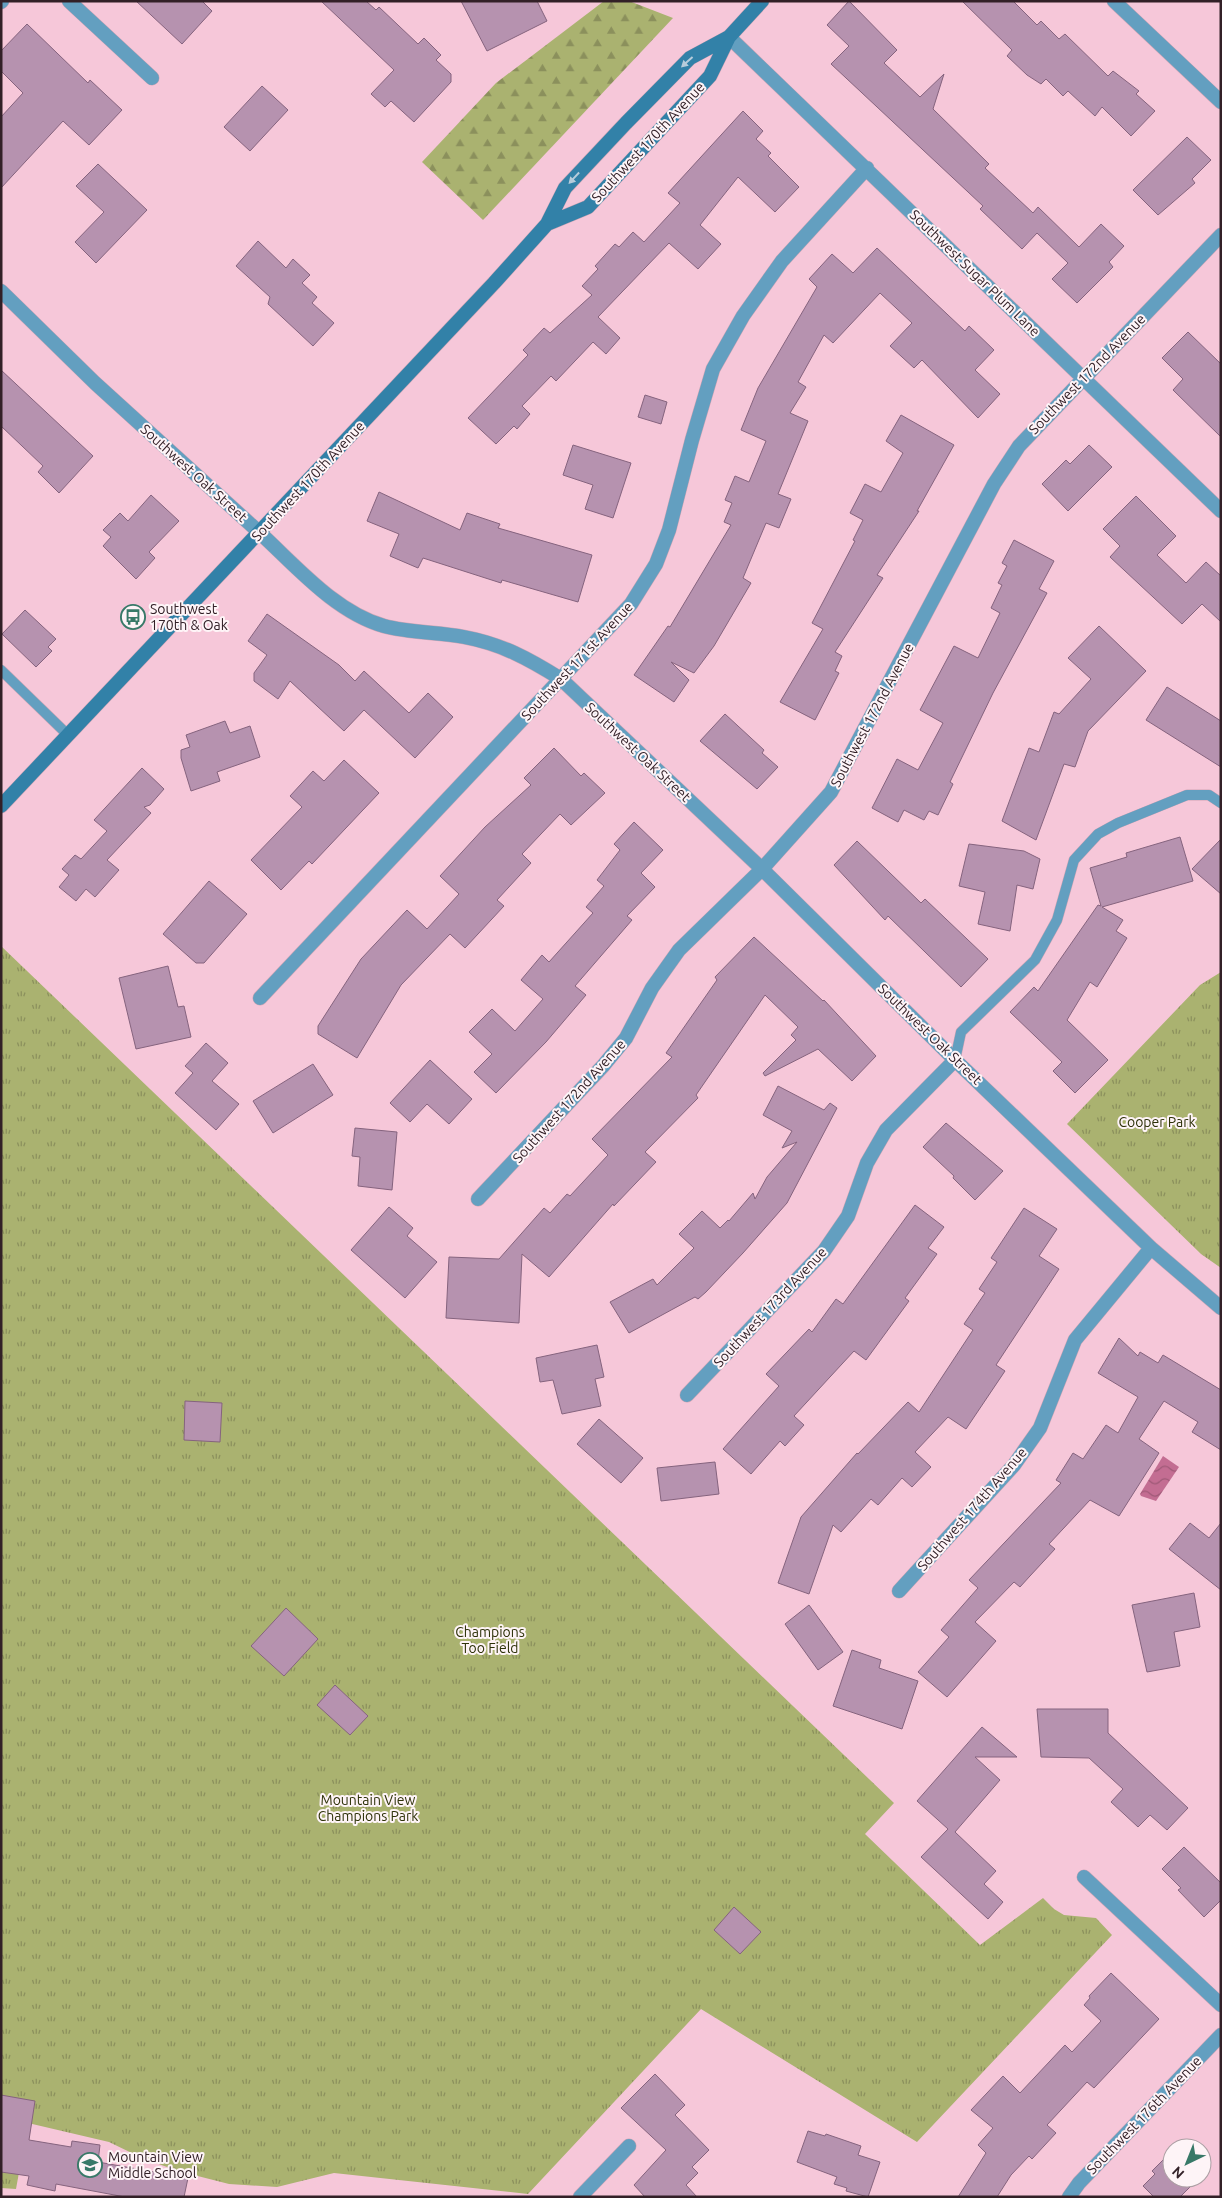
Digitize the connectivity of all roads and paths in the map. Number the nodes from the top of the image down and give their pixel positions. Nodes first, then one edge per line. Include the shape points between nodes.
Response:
1 (69, 1) edge
2 (762, 1) edge
3 (1114, 1) edge
4 (729, 37) junction
5 (152, 78) dead end
6 (1221, 102) edge
7 (867, 168) junction
8 (547, 224) junction
9 (1221, 234) edge
10 (1, 291) edge
11 (1083, 378) junction
12 (1221, 511) edge
13 (260, 533) junction
14 (1, 670) edge
15 (561, 680) junction
16 (69, 736) junction
17 (1221, 802) edge
18 (1, 806) edge
19 (762, 868) junction
20 (260, 998) dead end
21 (955, 1060) junction
22 (478, 1199) dead end
23 (1151, 1248) junction
24 (1221, 1308) edge
25 (687, 1395) dead end
26 (899, 1591) dead end
27 (1084, 1877) dead end
28 (1221, 2005) edge
29 (1221, 2035) edge
30 (629, 2146) dead end
31 (580, 2197) edge
32 (1069, 2197) edge

1 - 5 street
2 - 4 main road, Southwest 170th Avenue
3 - 6 street
4 - 7 street, Southwest Sugar Plum Lane
4 -> 8 main road, Southwest 170th Avenue via 690,58 626,123 565,188
4 - 8 main road, Southwest 170th Avenue via 710,76 588,207
7 - 11 street, Southwest Sugar Plum Lane
7 - 15 street, Southwest 171st Avenue via 782,261 743,316 713,368 669,530 656,564 631,604
8 - 13 main road, Southwest 170th Avenue
9 - 11 street, Southwest 172nd Avenue
10 - 13 street, Southwest Oak Street via 95,383
11 - 12 street, Southwest Sugar Plum Lane
11 - 19 street, Southwest 172nd Avenue via 1019,446 994,484 831,792
13 - 15 street, Southwest Oak Street via 329,596 355,615 384,626 494,644 525,656
13 - 16 main road, Southwest 170th Avenue
14 - 16 lane
15 - 19 street, Southwest Oak Street
15 - 20 street, Southwest 171st Avenue
16 - 18 main road, Southwest 170th Avenue
17 - 21 lane via 1209,795 1187,796 1098,834 1074,860 1057,920 1035,960 961,1032
19 - 21 street, Southwest Oak Street
19 - 22 street, Southwest 172nd Avenue via 679,950 652,988 626,1038
21 - 23 street, Southwest Oak Street
21 - 25 street, Southwest 173rd Avenue via 886,1130 866,1163 848,1216 824,1251
23 - 24 street, Southwest Oak Street
23 - 26 street, Southwest 174th Avenue via 1075,1340 1040,1428 1014,1465
27 - 28 street
29 - 32 street, Southwest 176th Avenue
30 - 31 street

